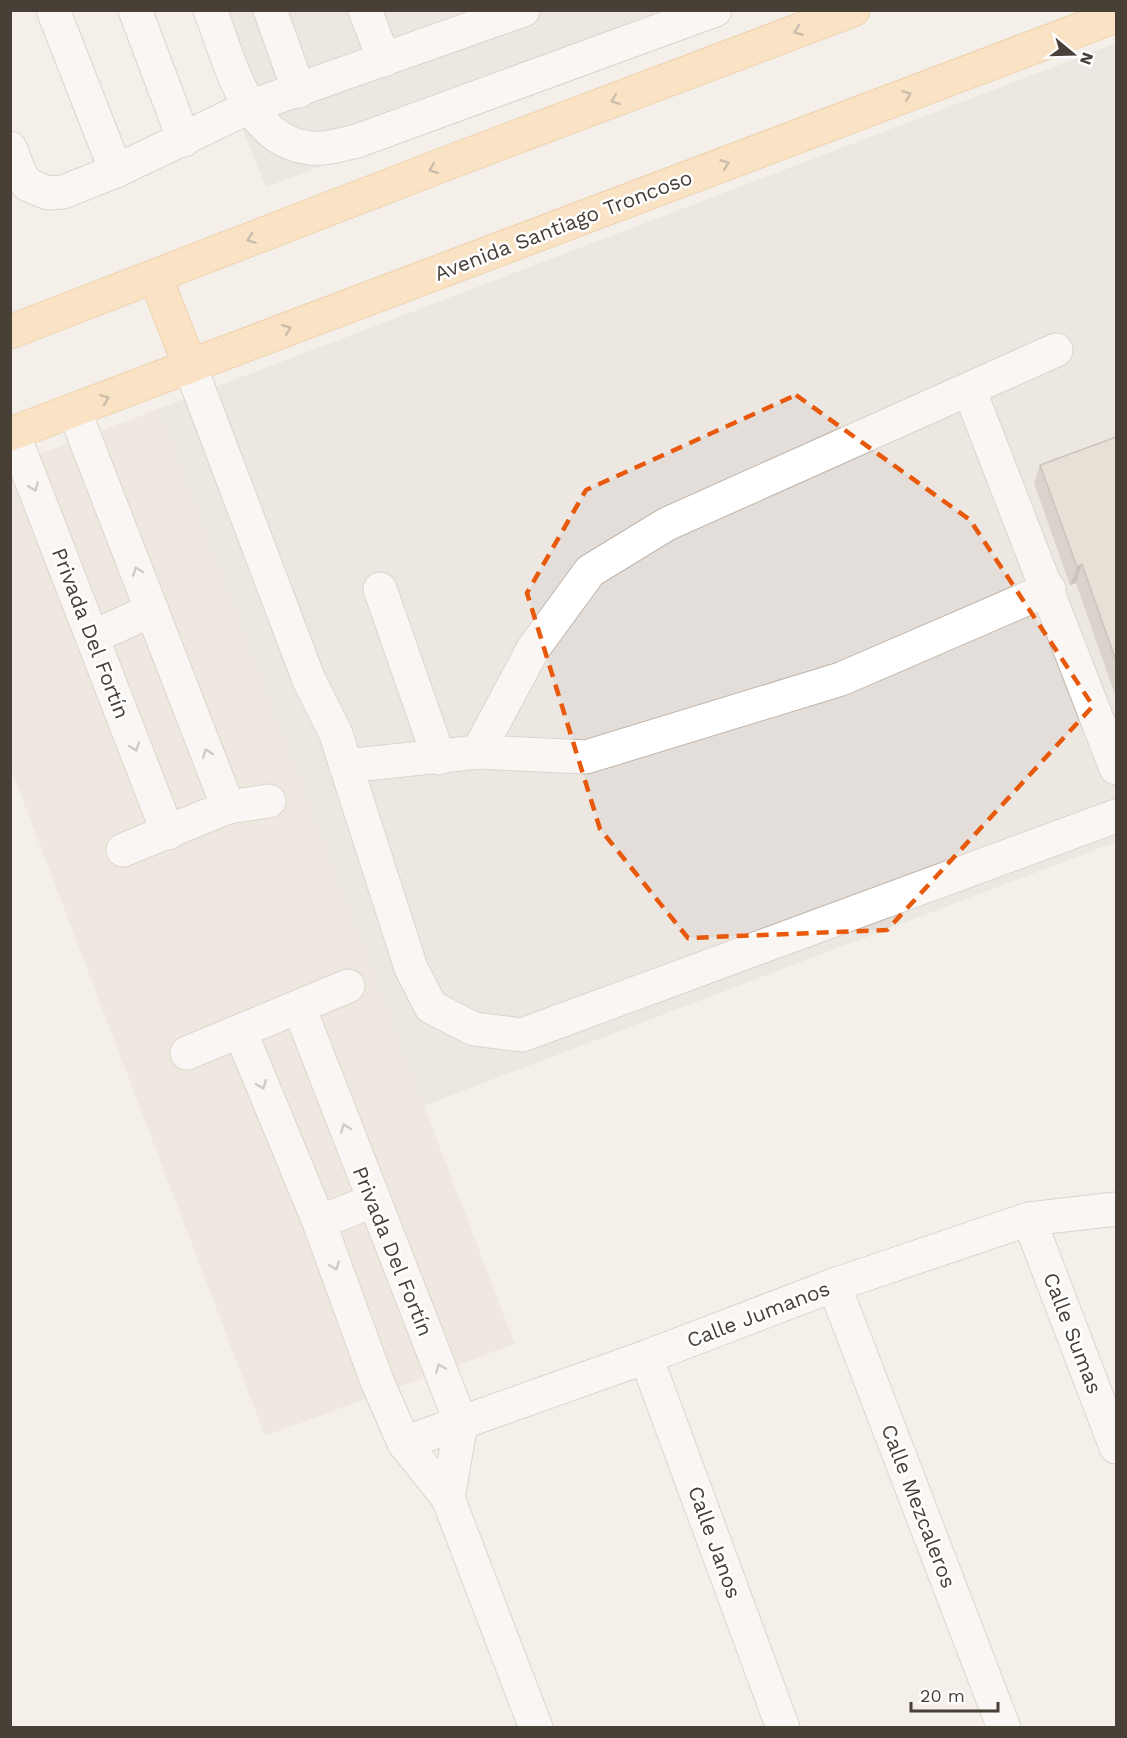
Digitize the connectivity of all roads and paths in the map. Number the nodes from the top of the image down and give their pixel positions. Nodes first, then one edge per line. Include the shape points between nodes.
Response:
1 (53, 10) edge
2 (135, 10) edge
3 (210, 10) edge
4 (270, 10) edge
5 (365, 10) edge
6 (523, 10) edge
7 (715, 10) edge
8 (853, 10) edge
9 (1116, 16) edge
10 (454, 21) edge
11 (384, 60) junction
12 (299, 91) junction
13 (249, 107) junction
14 (184, 140) junction
15 (10, 148) edge
16 (116, 171) junction
17 (155, 276) junction
18 (10, 332) edge
19 (1056, 350) dead end
20 (190, 366) junction
21 (969, 389) junction
22 (75, 410) junction
23 (12, 433) edge
24 (1049, 589) junction
25 (380, 590) dead end
26 (152, 610) junction
27 (93, 637) junction
28 (478, 753) junction
29 (439, 758) junction
30 (346, 766) junction
31 (1116, 768) edge
32 (269, 801) dead end
33 (228, 807) junction
34 (1116, 816) edge
35 (168, 833) junction
36 (123, 850) dead end
37 (348, 986) dead end
38 (299, 1007) junction
39 (240, 1031) junction
40 (187, 1053) dead end
41 (373, 1202) junction
42 (1116, 1209) edge
43 (1029, 1219) junction
44 (319, 1222) junction
45 (834, 1285) junction
46 (646, 1357) junction
47 (461, 1423) junction
48 (405, 1443) junction
49 (1116, 1447) edge
50 (448, 1498) junction
51 (536, 1728) edge
52 (783, 1728) edge
53 (1004, 1728) edge

1 - 16 street
2 - 14 street
3 - 13 street
4 - 12 street
5 - 11 street
6 - 10 street
7 - 13 street via 335,146 312,148 281,139
8 -> 17 main road
20 -> 9 main road, Avenida Santiago Troncoso
10 - 11 street
11 - 12 street
12 - 13 street
13 - 14 street
14 - 16 street
15 - 16 street via 28,185 48,194
17 - 18 main road
17 - 20 main road
19 - 21 street
22 -> 20 main road, Avenida Santiago Troncoso
20 - 30 street via 309,680 336,734
21 - 24 street
21 - 28 street via 667,524 590,571 533,649
22 - 23 main road, Avenida Santiago Troncoso
26 -> 22 street
23 -> 27 street, Privada Del Fortín
24 - 28 street via 840,679 586,757
24 - 31 street
25 - 29 street
26 - 27 street
33 -> 26 street
27 -> 35 street, Privada Del Fortín
28 - 29 street
29 - 30 street
30 - 34 street via 411,968 431,1007 474,1029 522,1035
32 - 33 street
33 - 35 street
35 - 36 street
37 - 38 street
38 - 39 street
41 -> 38 street, Privada Del Fortín
39 - 40 street
39 -> 44 street
41 - 44 street
47 -> 41 street, Privada Del Fortín
42 - 43 street, Calle Jumanos
43 - 45 street, Calle Jumanos
43 - 49 street, Calle Sumas
44 -> 48 street via 377,1381
45 - 46 street, Calle Jumanos
45 - 53 street, Calle Mezcaleros
46 - 47 street, Calle Jumanos
46 - 52 street, Calle Janos
47 - 48 street, Calle Jumanos
47 - 50 street
48 - 50 street
50 - 51 street

